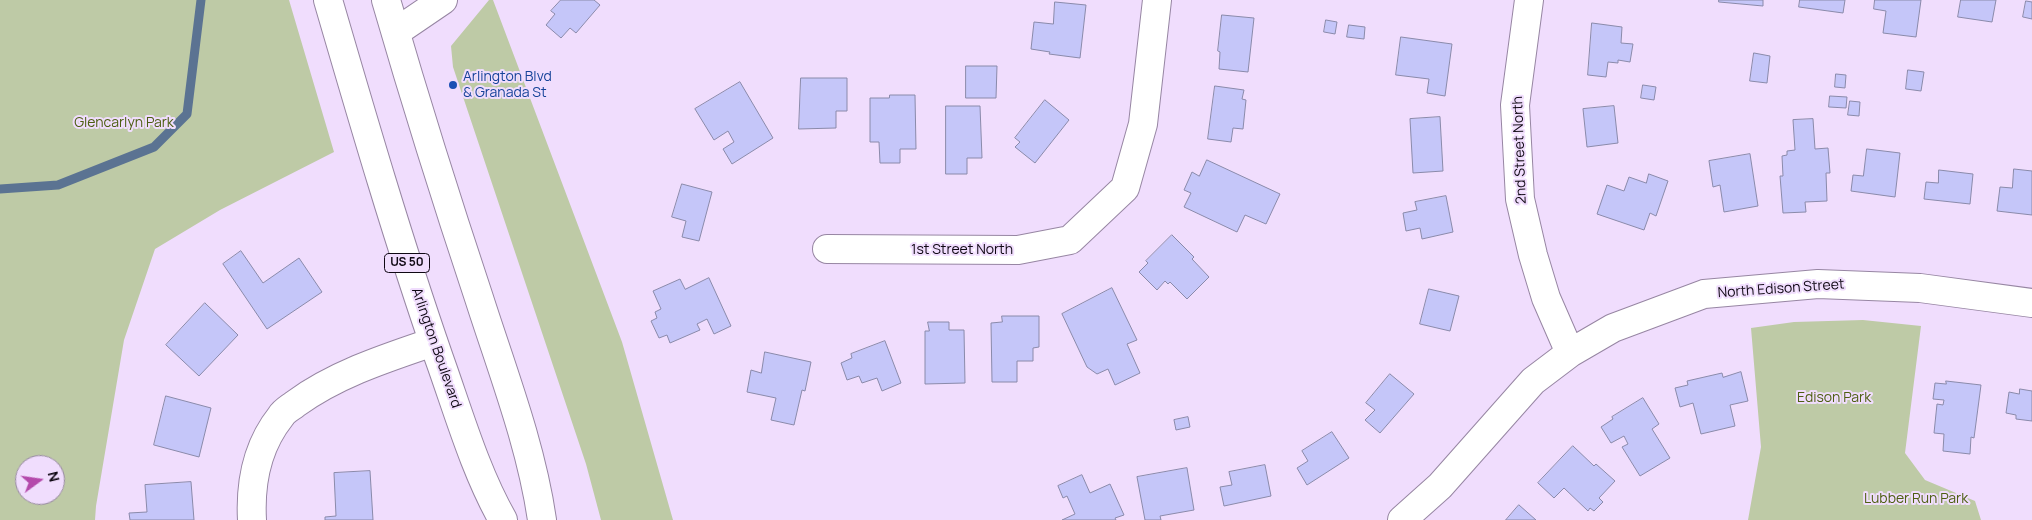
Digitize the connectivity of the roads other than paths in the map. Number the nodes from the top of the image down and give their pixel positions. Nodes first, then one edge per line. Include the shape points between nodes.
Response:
1 (328, 0) edge
2 (386, 0) edge
3 (444, 0) edge
4 (1157, 0) edge
5 (1529, 0) edge
6 (396, 32) junction
7 (827, 249) dead end
8 (2032, 303) edge
9 (433, 342) junction
10 (1570, 353) junction
11 (252, 520) edge
12 (503, 520) edge
13 (542, 520) edge
14 (1402, 520) edge

1 - 9 main road, Arlington Boulevard / US 50
2 - 6 main road
3 - 6 main road
4 - 7 main road, 1st Street North via 1143,124 1125,188 1070,240 1018,250
5 - 10 main road, 2nd Street North via 1515,105 1520,199 1532,255
6 - 13 main road via 518,415
8 - 10 main road, North Edison Street via 1888,286 1818,284 1746,289 1704,294 1613,328
9 - 11 main road via 340,378 282,414 264,442 255,470
9 - 12 main road, Arlington Boulevard / US 50 via 467,438
10 - 14 main road, North Edison Street via 1533,381 1440,486

